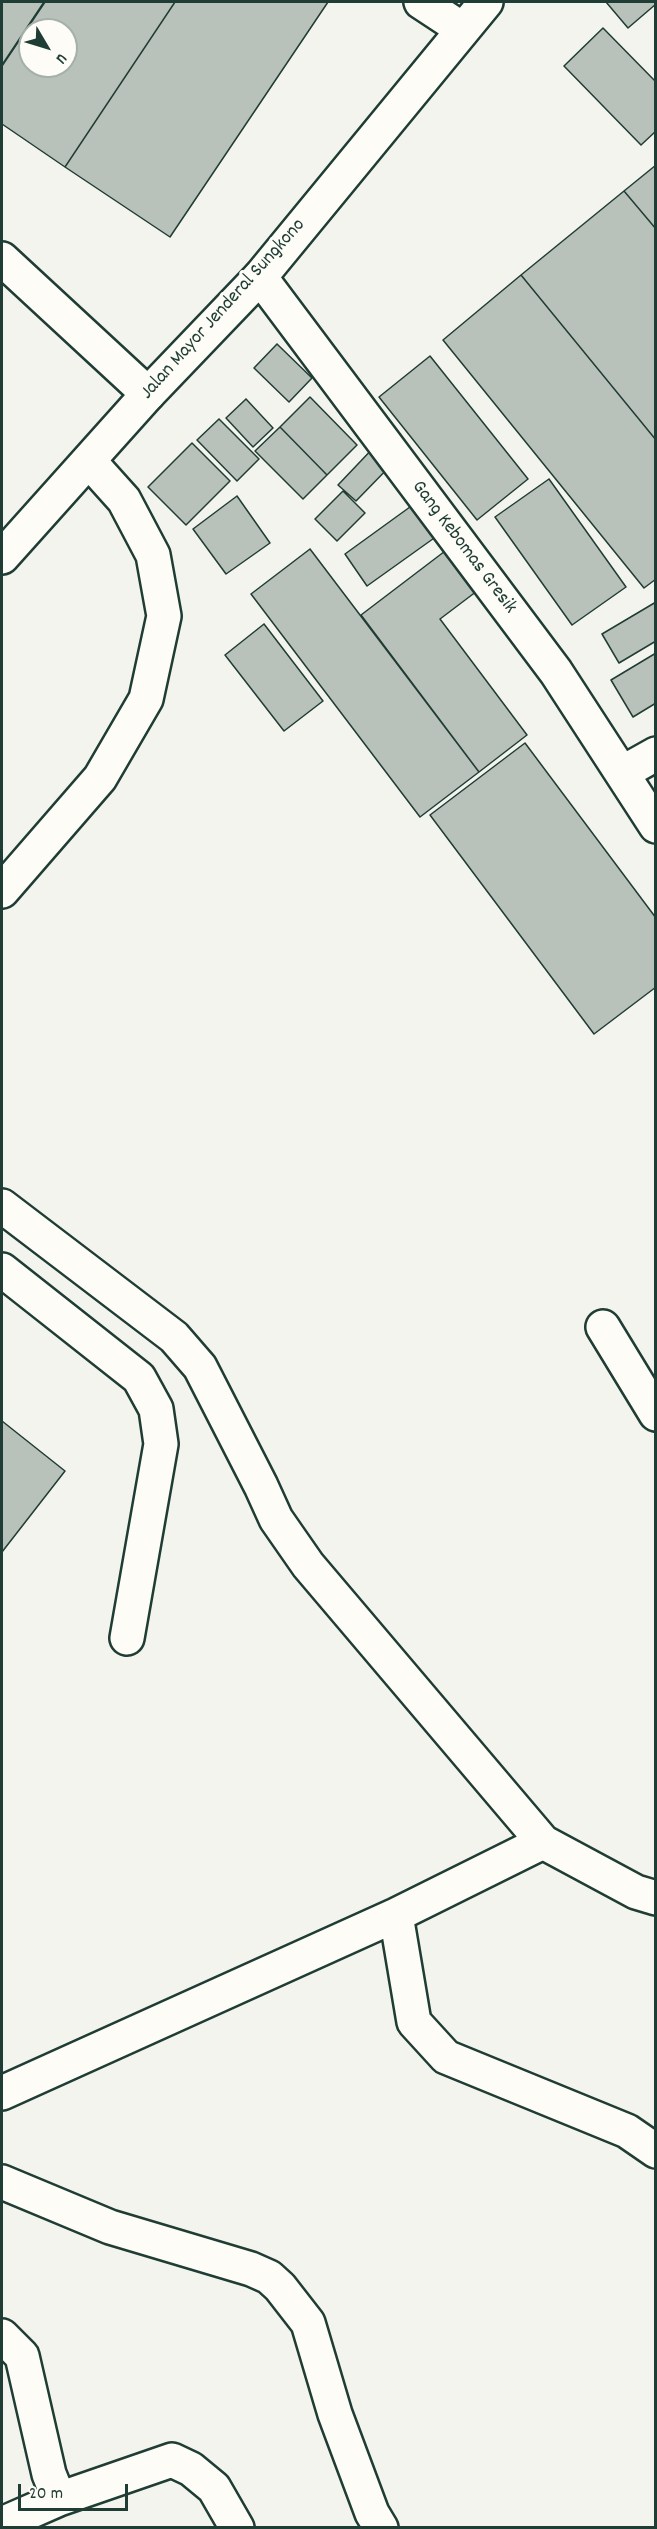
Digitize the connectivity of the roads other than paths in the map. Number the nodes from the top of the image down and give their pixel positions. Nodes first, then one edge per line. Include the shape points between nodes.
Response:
1 (421, 2) edge
2 (486, 2) edge
3 (462, 29) junction
4 (2, 259) edge
5 (260, 277) junction
6 (148, 394) junction
7 (88, 461) junction
8 (2, 557) edge
9 (656, 754) edge
10 (622, 773) junction
11 (656, 826) edge
12 (2, 891) edge
13 (2, 1206) edge
14 (2, 1269) edge
15 (603, 1327) dead end
16 (656, 1414) edge
17 (127, 1638) dead end
18 (543, 1842) junction
19 (656, 1898) edge
20 (396, 1915) junction
21 (2, 2092) edge
22 (656, 2151) edge
23 (2, 2182) edge
24 (2, 2336) edge
25 (59, 2499) junction
26 (2, 2524) edge
27 (237, 2528) edge
28 (381, 2528) edge

1 - 3 street
2 - 3 street, Jalan Mayor Jenderal Sungkono
3 - 5 street, Jalan Mayor Jenderal Sungkono
4 - 6 street
5 - 6 street, Jalan Mayor Jenderal Sungkono
5 - 10 street, Gang Kebomas Gresik via 555,672
6 - 7 street, Jalan Mayor Jenderal Sungkono
7 - 8 street, Jalan Mayor Jenderal Sungkono
7 - 12 street via 124,500 153,555 164,616 146,699 129,729 100,778
9 - 10 street
10 - 11 street, Gang Kebomas Gresik
13 - 18 street via 174,1336 200,1367 276,1519 308,1565
14 - 17 street via 139,1378 156,1409 161,1444
15 - 16 street
18 - 19 street via 636,1892
18 - 20 street
20 - 21 street
20 - 22 street via 414,2022 446,2057 627,2131
23 - 28 street via 110,2227 269,2277 308,2323 335,2414
24 - 25 street via 22,2356 49,2474
25 - 26 street
25 - 27 street via 172,2460 191,2469 214,2488

